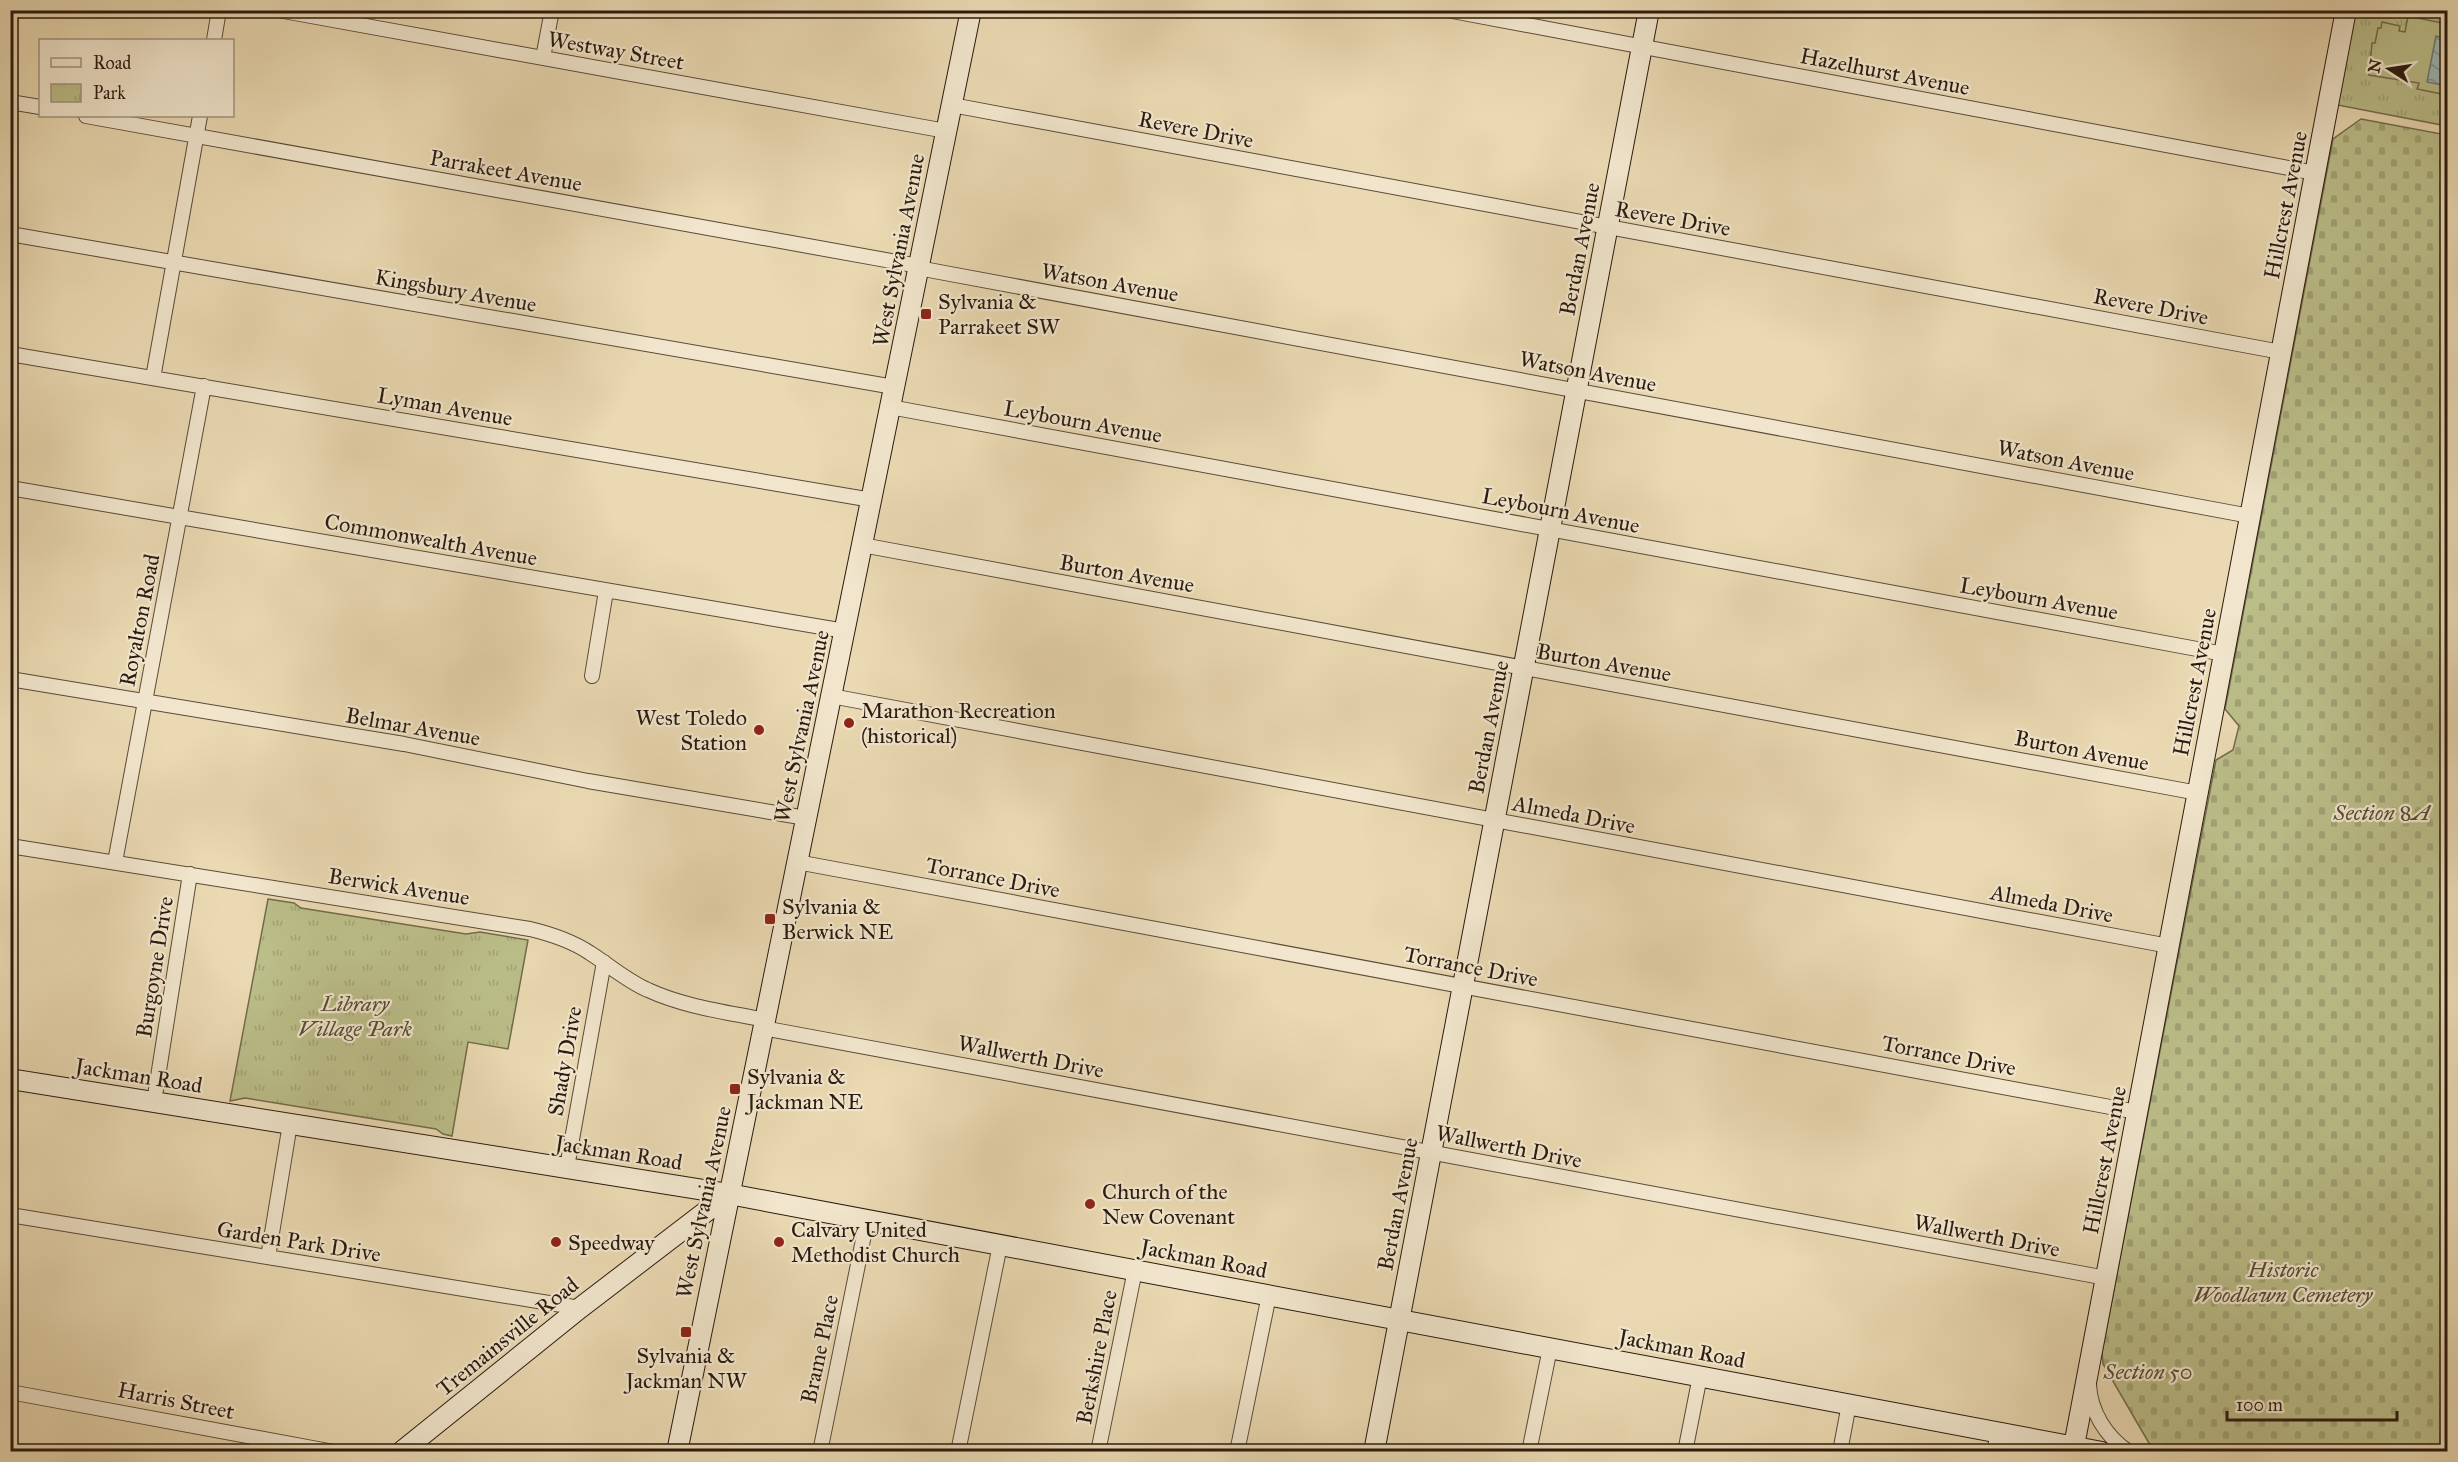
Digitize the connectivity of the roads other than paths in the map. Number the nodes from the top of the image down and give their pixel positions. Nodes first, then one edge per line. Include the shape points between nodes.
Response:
1 (219, 10) edge
2 (278, 10) edge
3 (552, 10) edge
4 (971, 10) edge
5 (1447, 10) edge
6 (1649, 10) edge
7 (2346, 10) edge
8 (214, 39) edge
9 (1642, 47) junction
10 (543, 58) junction
11 (10, 102) edge
12 (952, 105) junction
13 (39, 107) edge
14 (92, 117) edge
15 (200, 117) edge
16 (946, 131) junction
17 (197, 136) junction
18 (2315, 173) junction
19 (1608, 227) junction
20 (10, 234) edge
21 (174, 263) junction
22 (919, 267) junction
23 (2281, 352) junction
24 (10, 354) edge
25 (153, 378) junction
26 (204, 386) junction
27 (894, 387) junction
28 (1577, 390) junction
29 (891, 407) junction
30 (10, 488) edge
31 (872, 500) junction
32 (2250, 516) junction
33 (180, 517) junction
34 (1550, 529) junction
35 (862, 545) junction
36 (606, 591) junction
37 (845, 631) junction
38 (2224, 654) junction
39 (1524, 668) junction
40 (592, 676) dead end
41 (10, 680) edge
42 (831, 696) junction
43 (145, 702) junction
44 (2198, 793) junction
45 (806, 818) junction
46 (1495, 820) junction
47 (10, 846) edge
48 (115, 862) junction
49 (797, 862) junction
50 (190, 874) junction
51 (2169, 946) junction
52 (604, 962) junction
53 (1463, 986) junction
54 (764, 1024) junction
55 (10, 1079) edge
56 (154, 1102) junction
57 (2137, 1112) junction
58 (290, 1124) junction
59 (1432, 1152) junction
60 (567, 1167) junction
61 (729, 1194) junction
62 (10, 1215) edge
63 (867, 1220) junction
64 (1000, 1245) junction
65 (268, 1257) junction
66 (1135, 1270) junction
67 (2106, 1278) junction
68 (1269, 1295) junction
69 (580, 1308) junction
70 (1400, 1320) junction
71 (1550, 1348) junction
72 (2090, 1363) junction
73 (1700, 1376) junction
74 (10, 1392) edge
75 (1849, 1404) junction
76 (1998, 1432) junction
77 (2074, 1446) junction
78 (334, 1452) edge
79 (401, 1452) edge
80 (677, 1452) edge
81 (820, 1452) edge
82 (958, 1452) edge
83 (1098, 1452) edge
84 (1237, 1452) edge
85 (1374, 1452) edge
86 (1529, 1452) edge
87 (1685, 1452) edge
88 (1840, 1452) edge
89 (1994, 1452) edge
90 (2102, 1452) edge
91 (2129, 1452) edge

1 - 8 street
2 - 10 street, Westway Street
3 - 10 street
4 - 12 street, West Sylvania Avenue
5 - 9 street, Hazelhurst Avenue
6 - 9 street, Berdan Avenue
7 - 18 street, Hillcrest Avenue
9 - 18 street, Hazelhurst Avenue
9 - 19 street, Berdan Avenue
10 - 16 street, Westway Street
11 - 13 street
12 - 16 street, West Sylvania Avenue
12 - 19 street, Revere Drive
14 - 17 street, Parrakeet Avenue
15 - 17 street
16 - 22 street, West Sylvania Avenue
17 - 21 street
17 - 22 street, Parrakeet Avenue
18 - 23 street, Hillcrest Avenue
19 - 23 street, Revere Drive
19 - 28 street, Berdan Avenue
20 - 21 street, Kingsbury Avenue
21 - 25 street
21 - 27 street, Kingsbury Avenue
22 - 27 street, West Sylvania Avenue
22 - 28 street, Watson Avenue
23 - 32 street, Hillcrest Avenue
24 - 25 street, Lyman Avenue
25 - 26 street, Lyman Avenue
26 - 31 street, Lyman Avenue
26 - 33 street, Royalton Road
27 - 29 street, West Sylvania Avenue
28 - 32 street, Watson Avenue
28 - 34 street, Berdan Avenue
29 - 31 street, West Sylvania Avenue
29 - 34 street, Leybourn Avenue
30 - 33 street, Commonwealth Avenue
31 - 35 street, West Sylvania Avenue
32 - 38 street, Hillcrest Avenue
33 - 36 street, Commonwealth Avenue
33 - 43 street, Royalton Road
34 - 38 street, Leybourn Avenue
34 - 39 street, Berdan Avenue
35 - 37 street, West Sylvania Avenue
35 - 39 street, Burton Avenue
36 - 37 street, Commonwealth Avenue
36 - 40 street
37 - 42 street, West Sylvania Avenue
38 - 44 street, Hillcrest Avenue
39 - 44 street, Burton Avenue
39 - 46 street, Berdan Avenue
41 - 43 street, Belmar Avenue
42 - 45 street, West Sylvania Avenue
42 - 46 street, Almeda Drive
43 - 45 street, Belmar Avenue via 404,744 598,783
43 - 48 street, Royalton Road
44 - 51 street, Hillcrest Avenue
45 - 49 street, West Sylvania Avenue
46 - 51 street, Almeda Drive
46 - 53 street, Berdan Avenue
47 - 48 street, Berwick Avenue
48 - 50 street, Berwick Avenue
49 - 53 street, Torrance Drive
49 - 54 street, West Sylvania Avenue
50 - 52 street, Berwick Avenue via 530,929 567,941
50 - 56 street, Burgoyne Drive
51 - 57 street, Hillcrest Avenue
52 - 54 street, Berwick Avenue via 665,997
52 - 60 street, Shady Drive
53 - 57 street, Torrance Drive
53 - 59 street, Berdan Avenue
54 - 59 street, Wallwerth Drive
54 - 61 street, West Sylvania Avenue
55 - 56 street, Jackman Road
56 - 58 street, Jackman Road
57 - 67 street, Hillcrest Avenue
58 - 60 street, Jackman Road
58 - 65 street
59 - 67 street, Wallwerth Drive
59 - 70 street, Berdan Avenue
60 - 61 street, Jackman Road
61 - 63 street, Jackman Road
61 - 69 street, Tremainsville Road
61 - 80 street, West Sylvania Avenue
62 - 65 street, Garden Park Drive
63 - 64 street, Jackman Road
63 - 81 street, Brame Place
64 - 66 street, Jackman Road
64 - 82 street
65 - 69 street, Garden Park Drive
66 - 68 street, Jackman Road
66 - 83 street, Berkshire Place
67 - 72 street, Hillcrest Avenue
68 - 70 street, Jackman Road
68 - 84 street
69 - 79 street, Tremainsville Road
70 - 71 street, Jackman Road
70 - 85 street, Berdan Avenue
71 - 73 street, Jackman Road
71 - 86 street
72 - 77 street, Hillcrest Avenue
72 - 91 street, Hillcrest Avenue via 2089,1388 2098,1417 2112,1439
73 - 75 street, Jackman Road
73 - 87 street
74 - 78 street, Harris Street
75 - 76 street, Jackman Road
75 - 88 street
76 - 77 street, Jackman Road
76 - 89 street
77 - 90 street, Jackman Road

